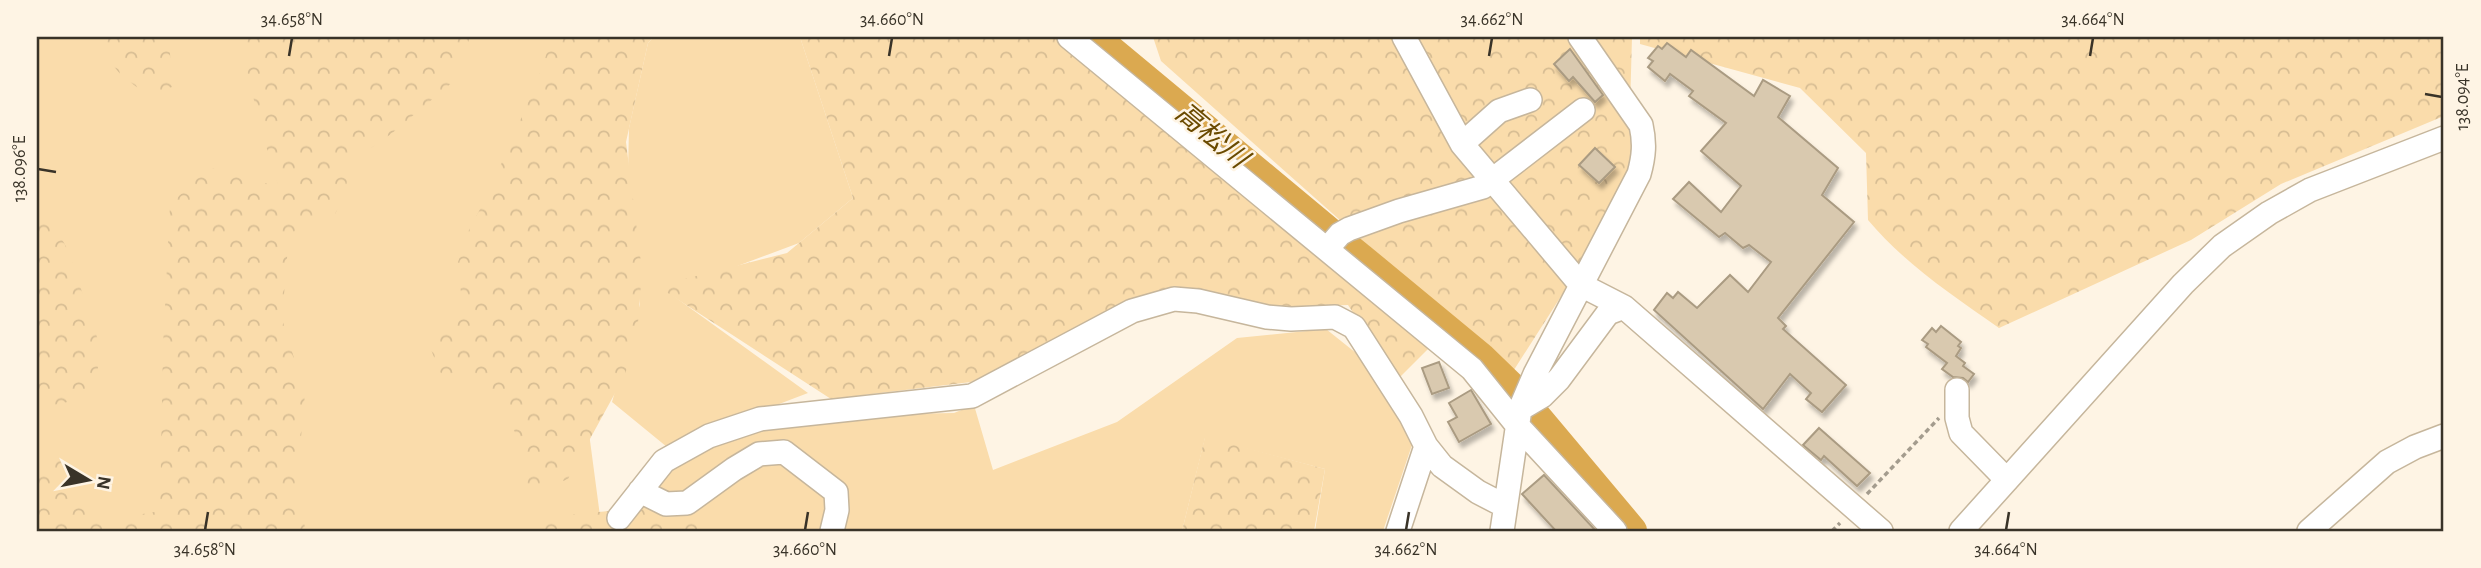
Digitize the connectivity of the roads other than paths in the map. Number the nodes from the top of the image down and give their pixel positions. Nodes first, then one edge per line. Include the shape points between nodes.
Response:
1 (1069, 37) edge
2 (1404, 37) edge
3 (1580, 37) edge
4 (1530, 100) dead end
5 (1583, 110) dead end
6 (2444, 138) edge
7 (1462, 144) junction
8 (1491, 179) junction
9 (1327, 249) junction
10 (1581, 285) junction
11 (1624, 307) junction
12 (1957, 390) dead end
13 (1519, 417) junction
14 (2444, 436) edge
15 (1426, 446) junction
16 (2007, 480) junction
17 (640, 491) junction
18 (1505, 506) junction
19 (619, 518) dead end
20 (832, 531) edge
21 (1398, 531) edge
22 (1502, 531) edge
23 (1615, 531) edge
24 (1881, 531) edge
25 (1961, 531) edge
26 (2309, 531) edge

1 - 9 street
2 - 7 street
3 - 10 street via 1641,125 1644,138 1639,174
4 - 7 street via 1499,111
5 - 8 street
6 - 16 street via 2310,190 2222,246
7 - 8 street
8 - 9 street via 1483,187 1349,229
8 - 10 street
9 - 13 street via 1472,369
10 - 11 street
10 - 13 street via 1535,374
11 - 13 street via 1608,313 1559,379
11 - 24 street
12 - 16 street via 1961,433
13 - 18 street
13 - 23 street
14 - 26 street via 2387,462
15 - 17 street via 1354,327 1335,317 1267,317 1174,299 1132,312 972,396 760,419 709,436 664,461
15 - 18 street via 1442,466
15 - 21 street
16 - 25 street
17 - 19 street
17 - 20 street via 666,504 687,503 759,454 784,452 836,492
18 - 22 street

